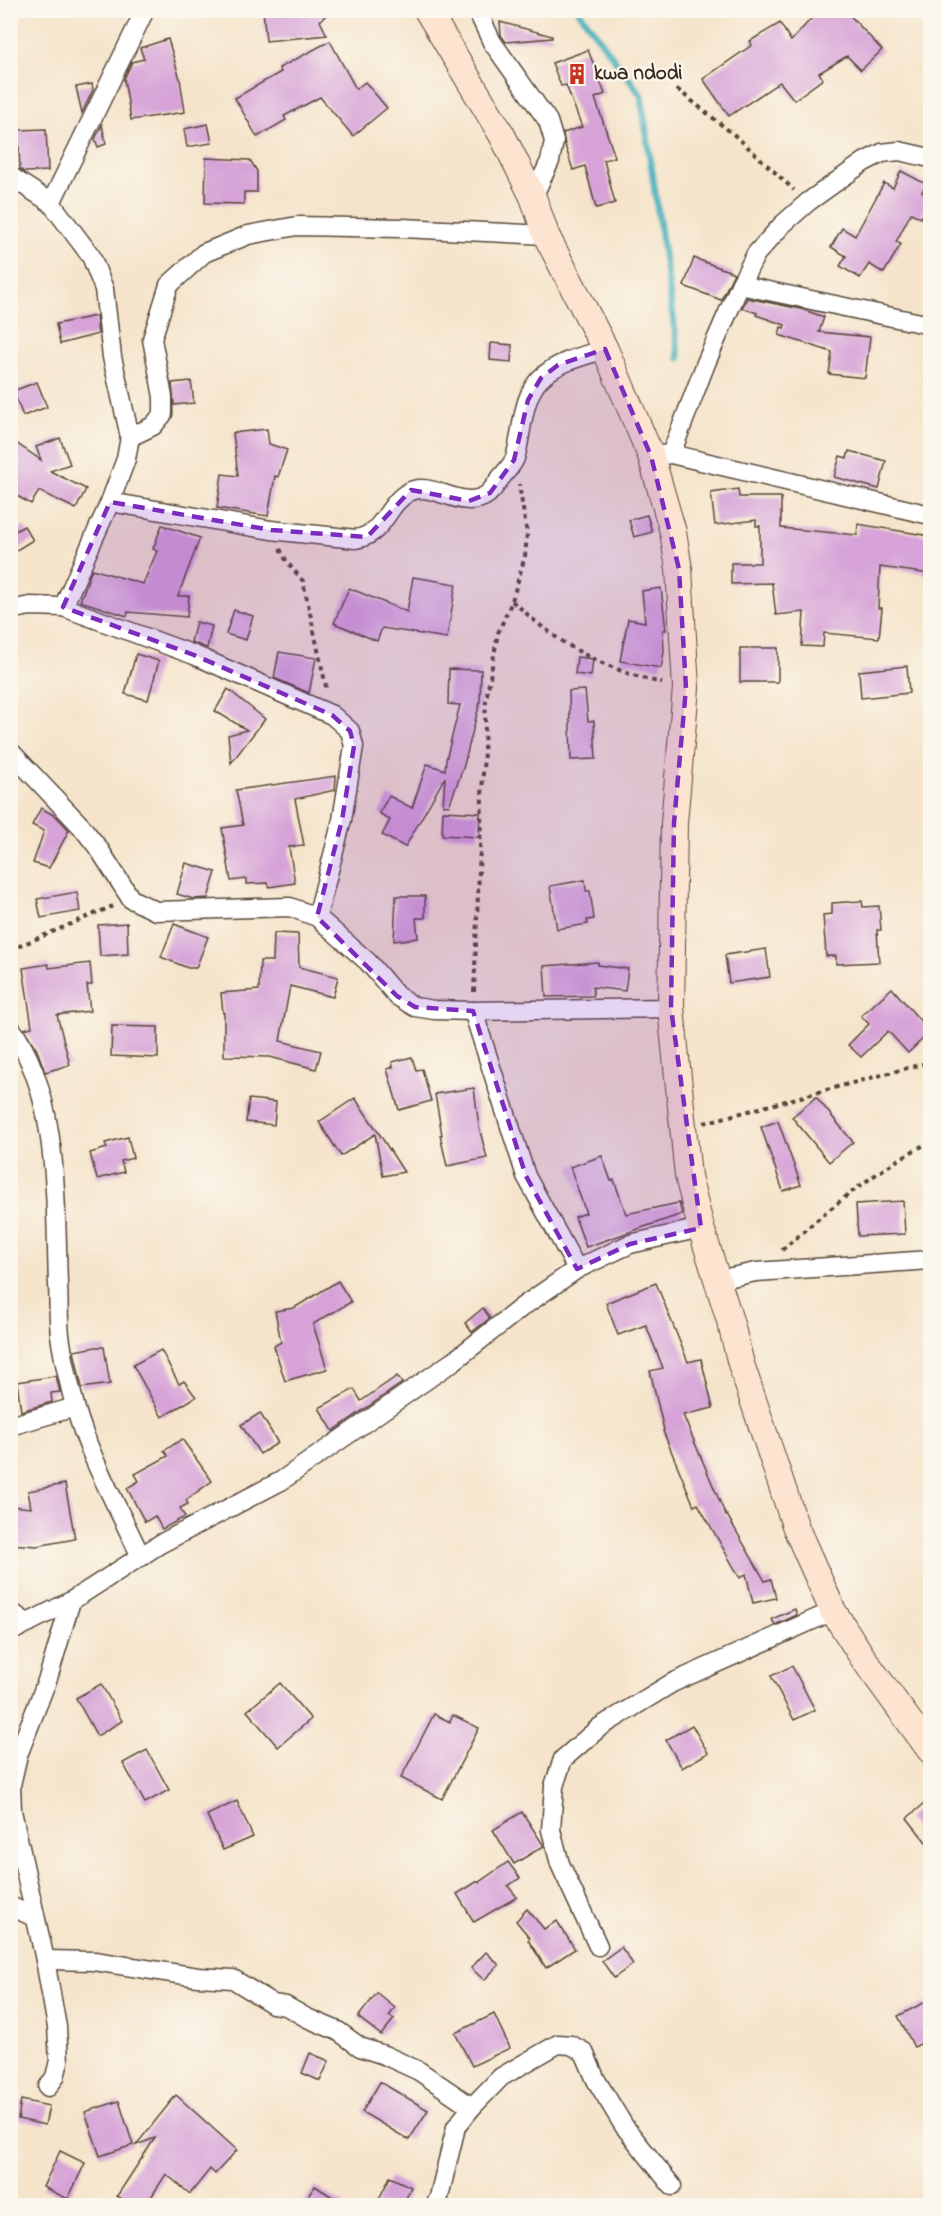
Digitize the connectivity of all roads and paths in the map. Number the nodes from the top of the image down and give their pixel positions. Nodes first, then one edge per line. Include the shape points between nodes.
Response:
1 (145, 10) edge
2 (427, 10) edge
3 (477, 10) edge
4 (677, 88) dead end
5 (930, 158) edge
6 (10, 176) edge
7 (533, 196) junction
8 (808, 202) junction
9 (51, 203) junction
10 (546, 235) junction
11 (740, 285) junction
12 (930, 325) edge
13 (604, 349) junction
14 (130, 437) junction
15 (661, 455) junction
16 (514, 460) junction
17 (110, 502) junction
18 (930, 515) edge
19 (271, 530) junction
20 (512, 601) junction
21 (63, 607) junction
22 (10, 610) edge
23 (686, 688) junction
24 (332, 715) junction
25 (10, 751) edge
26 (131, 899) junction
27 (317, 917) junction
28 (10, 951) edge
29 (671, 1008) junction
30 (473, 1011) junction
31 (10, 1027) edge
32 (930, 1062) edge
33 (683, 1129) junction
34 (930, 1142) edge
35 (701, 1228) junction
36 (930, 1260) edge
37 (577, 1269) junction
38 (756, 1272) junction
39 (717, 1280) junction
40 (75, 1407) junction
41 (10, 1426) edge
42 (141, 1557) junction
43 (71, 1601) junction
44 (10, 1611) edge
45 (833, 1611) junction
46 (27, 1623) junction
47 (10, 1632) edge
48 (929, 1745) edge
49 (10, 1906) edge
50 (34, 1917) junction
51 (598, 1946) dead end
52 (45, 1959) junction
53 (48, 2087) dead end
54 (472, 2107) junction
55 (672, 2186) dead end
56 (435, 2205) edge

1 - 9 street
2 - 7 street via 502,135
3 - 7 street via 492,42 548,122 554,141 550,161
4 - 8 path
5 - 8 street via 900,150 882,153
6 - 9 street
7 - 10 street
8 - 11 street via 756,254
9 - 14 street via 91,256 104,289 112,357
10 - 13 street
10 - 14 street via 297,226 248,235 204,253 169,285 152,339 163,414 153,426
11 - 12 street
11 - 15 street
13 - 15 street
13 - 16 street via 558,365 541,378 528,400
14 - 17 street
15 - 18 street
15 - 23 street via 677,560
16 - 19 street via 490,493 479,499 469,501 411,490 367,537
16 - 20 path via 527,534
17 - 19 street
17 - 21 street
19 - 24 path via 286,562 303,581
20 - 23 path via 549,632 584,653 642,679
20 - 30 path via 498,633 486,700
21 - 22 street
21 - 24 street via 194,655
23 - 29 street via 674,823
24 - 27 street via 350,731 354,746 342,820
25 - 26 street via 87,834
26 - 27 street via 156,910 290,907
26 - 28 path
27 - 30 street via 368,962 397,996 434,1010
29 - 30 street
29 - 33 street
30 - 37 street via 526,1176
31 - 40 street via 33,1067 47,1127 55,1204 60,1334
32 - 33 path
33 - 35 street via 688,1176
34 - 38 path via 839,1201
35 - 37 street via 630,1244
35 - 39 street
36 - 38 street
37 - 42 street via 455,1360 280,1481
38 - 39 street
39 - 45 street via 796,1528
40 - 41 street
40 - 42 street
42 - 43 street
43 - 46 street
43 - 50 street via 11,1785 12,1810
44 - 46 street
45 - 48 street
45 - 51 street via 672,1683 600,1727 563,1759 554,1786 551,1830 560,1864
46 - 47 street
49 - 50 street
50 - 52 street
52 - 53 street via 59,2046 55,2077
52 - 54 street via 94,1961 233,1979 273,2004 286,2006 338,2031 360,2047 419,2071
54 - 55 street via 501,2078 558,2044 571,2044 584,2052 624,2126
54 - 56 street via 456,2127

